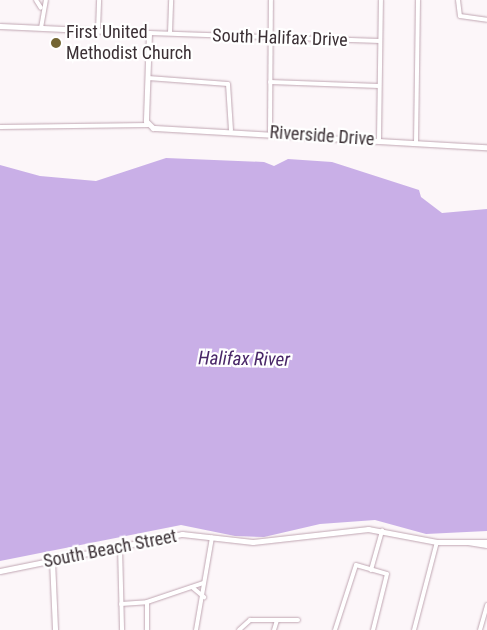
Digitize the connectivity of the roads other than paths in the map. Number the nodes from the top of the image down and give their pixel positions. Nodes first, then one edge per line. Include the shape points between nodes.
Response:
1 (36, 0) edge
2 (46, 0) edge
3 (99, 0) edge
4 (171, 0) edge
5 (271, 0) edge
6 (381, 0) edge
7 (418, 0) edge
8 (458, 0) edge
9 (41, 10) junction
10 (487, 20) edge
11 (0, 26) edge
12 (41, 28) junction
13 (98, 31) junction
14 (148, 33) junction
15 (170, 33) junction
16 (271, 37) junction
17 (380, 41) junction
18 (148, 78) junction
19 (270, 82) junction
20 (379, 86) junction
21 (152, 125) junction
22 (0, 127) edge
23 (231, 130) junction
24 (270, 132) junction
25 (379, 139) junction
26 (416, 143) junction
27 (487, 147) edge
28 (382, 531) junction
29 (212, 537) junction
30 (436, 542) junction
31 (462, 542) junction
32 (487, 542) edge
33 (120, 546) junction
34 (487, 546) edge
35 (52, 560) junction
36 (371, 570) junction
37 (0, 571) edge
38 (203, 583) junction
39 (192, 587) junction
40 (204, 597) junction
41 (148, 602) junction
42 (121, 604) junction
43 (487, 605) edge
44 (277, 620) junction
45 (298, 620) dead end
46 (55, 630) edge
47 (122, 630) edge
48 (147, 630) edge
49 (196, 630) edge
50 (239, 630) edge
51 (274, 630) edge
52 (335, 630) edge
53 (373, 630) edge
54 (414, 630) edge
55 (480, 630) edge

1 - 9 street
2 - 9 street
3 - 13 street
4 - 15 street
5 - 16 street
6 - 17 street
7 - 26 street
8 - 10 street via 459,14 468,20
9 - 12 street
11 - 12 street, South Halifax Drive
12 - 13 street, South Halifax Drive
13 - 14 street, South Halifax Drive
14 - 15 street, South Halifax Drive
14 - 18 street
15 - 16 street, South Halifax Drive
16 - 17 street, South Halifax Drive
16 - 19 street
17 - 20 street
18 - 21 street via 147,115
18 - 23 street via 228,84
19 - 20 street
19 - 24 street
20 - 25 street
21 - 22 street, Riverside Drive
21 - 23 street, Riverside Drive
23 - 24 street, Riverside Drive
24 - 25 street, Riverside Drive
25 - 26 street, Riverside Drive
26 - 27 street, Riverside Drive
28 - 29 street, South Beach Street via 347,528 253,542
28 - 30 street, South Beach Street
28 - 36 street
29 - 33 street, South Beach Street via 182,534
29 - 38 street
30 - 31 street, South Beach Street
30 - 54 street
31 - 32 street, South Beach Street
31 - 34 street
33 - 35 street, South Beach Street
33 - 42 street
35 - 37 street, South Beach Street
35 - 46 street
36 - 52 street via 356,565 351,568
36 - 53 street via 387,574
38 - 39 street
38 - 40 street
39 - 40 street
39 - 41 street
40 - 49 street
41 - 42 street
41 - 48 street
42 - 47 street
43 - 55 street
44 - 45 street
44 - 50 street via 242,624
44 - 51 street

